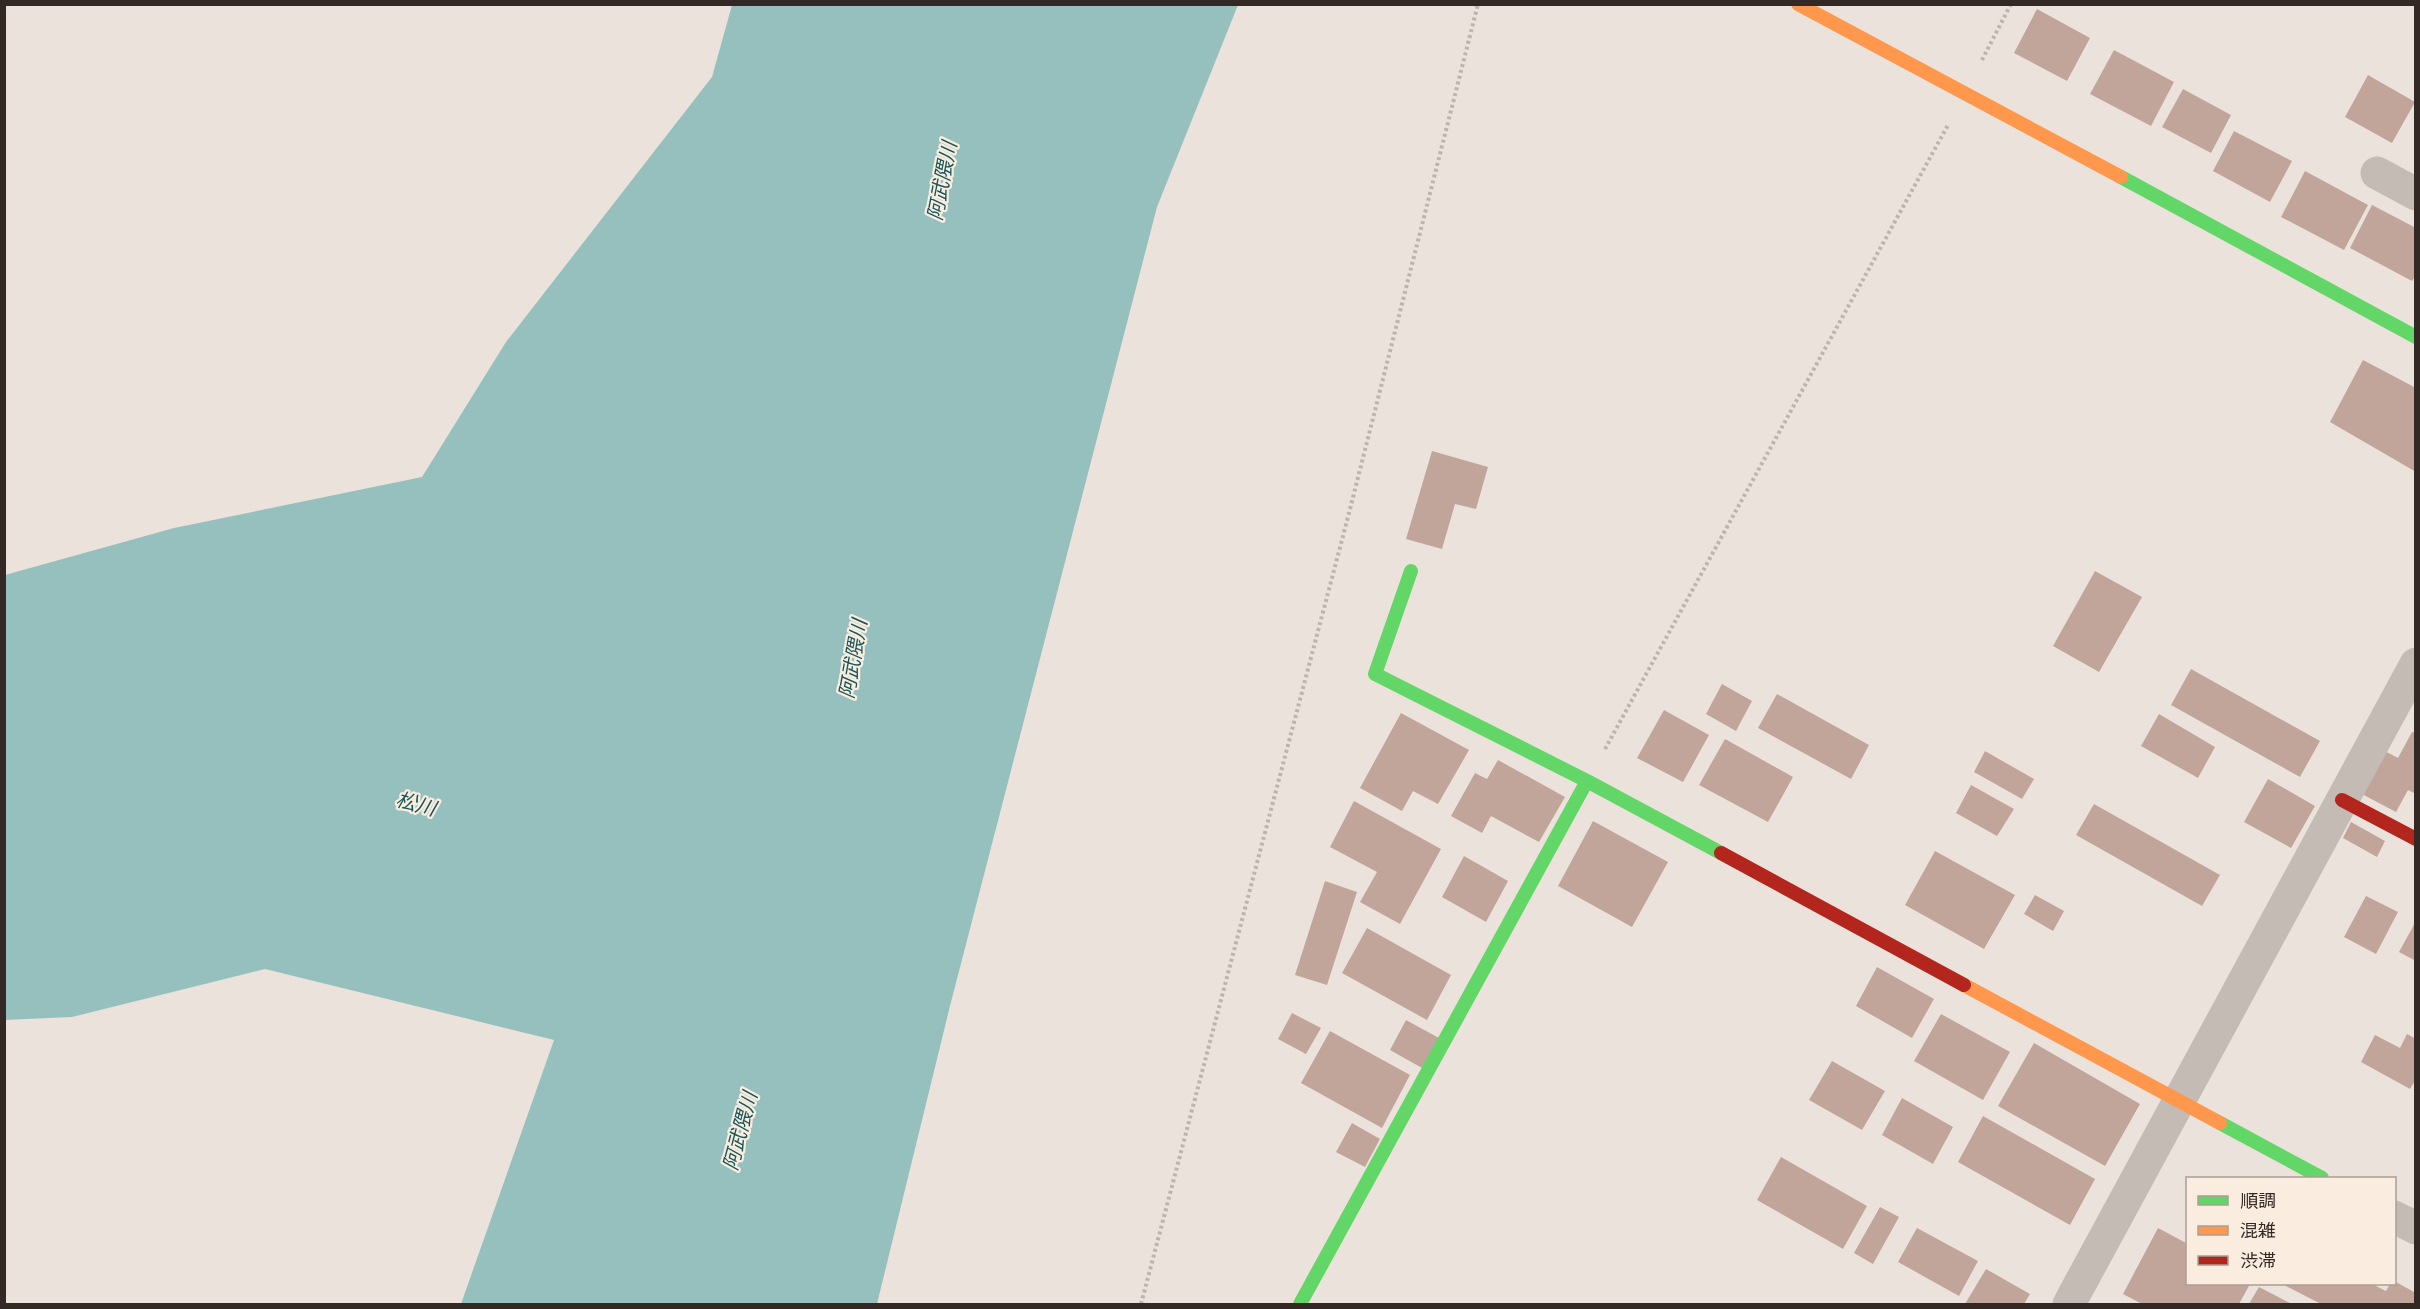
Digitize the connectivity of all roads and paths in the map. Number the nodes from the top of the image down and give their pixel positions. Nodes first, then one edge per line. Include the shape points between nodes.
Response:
1 (1478, 4) edge
2 (1798, 4) edge
3 (2011, 4) edge
4 (1966, 93) junction
5 (2377, 173) dead end
6 (2415, 194) edge
7 (2415, 337) edge
8 (1411, 571) dead end
9 (2415, 664) edge
10 (1587, 781) junction
11 (2342, 800) junction
12 (2415, 839) edge
13 (2178, 1103) junction
14 (2318, 1177) edge
15 (2396, 1218) edge
16 (2415, 1228) edge
17 (1141, 1305) edge
18 (1300, 1305) edge
19 (2069, 1305) edge

1 - 17 path
2 - 4 street
3 - 4 path
4 - 7 street
4 - 10 path
5 - 6 street
8 - 10 street via 1375,674
9 - 11 street
10 - 13 street
10 - 18 street
11 - 12 street
11 - 13 street
13 - 14 street
13 - 19 street
15 - 16 street

